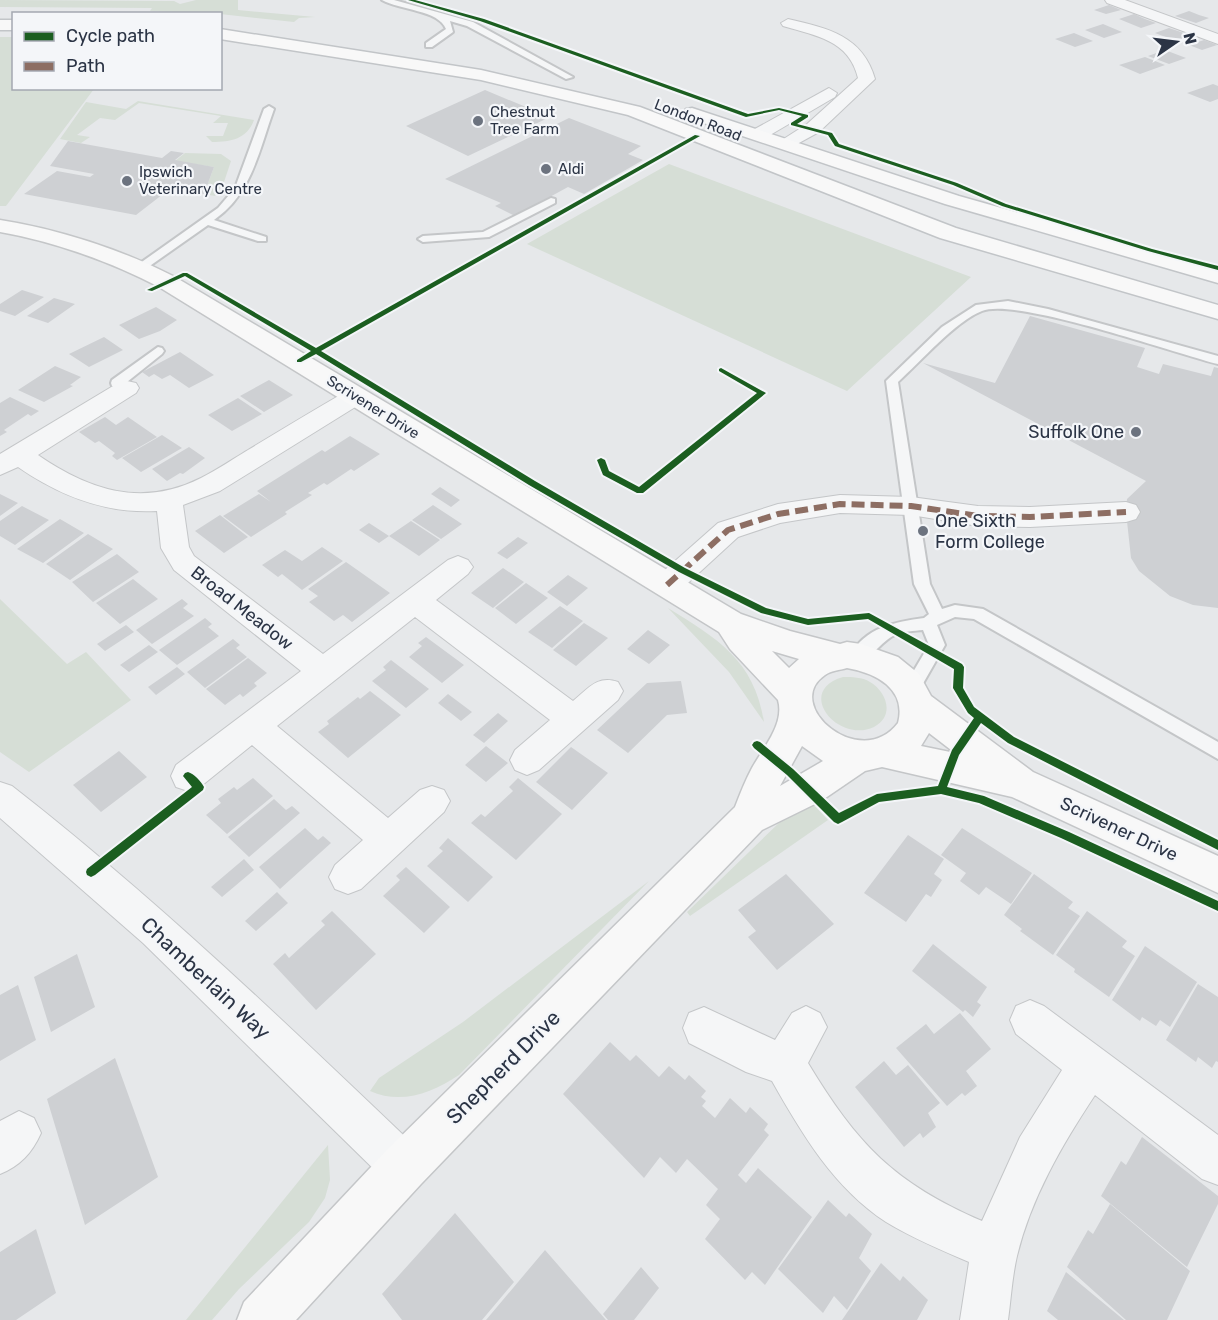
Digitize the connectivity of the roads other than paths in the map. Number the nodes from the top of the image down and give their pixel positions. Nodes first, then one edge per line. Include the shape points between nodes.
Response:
1 (386, 0) edge
2 (1112, 0) edge
3 (417, 9) junction
4 (222, 22) edge
5 (788, 23) dead end
6 (274, 26) dead end
7 (222, 34) edge
8 (1218, 39) edge
9 (423, 44) joint
10 (452, 50) dead end
11 (509, 63) dead end
12 (865, 66) junction
13 (569, 77) junction
14 (269, 110) dead end
15 (698, 136) junction
16 (761, 140) junction
17 (788, 144) junction
18 (551, 201) dead end
19 (206, 221) junction
20 (0, 226) edge
21 (262, 239) dead end
22 (423, 240) dead end
23 (1046, 262) junction
24 (140, 268) junction
25 (1218, 276) edge
26 (1218, 312) edge
27 (158, 351) dead end
28 (1218, 360) edge
29 (118, 383) junction
30 (356, 396) junction
31 (149, 400) dead end
32 (10, 461) edge
33 (170, 500) junction
34 (911, 506) junction
35 (1126, 512) dead end
36 (458, 567) dead end
37 (667, 585) junction
38 (414, 600) junction
39 (933, 620) junction
40 (730, 623) junction
41 (848, 656) junction
42 (323, 671) junction
43 (607, 691) dead end
44 (914, 696) junction
45 (795, 704) junction
46 (574, 720) junction
47 (253, 726) junction
48 (1218, 751) edge
49 (872, 754) junction
50 (527, 760) dead end
51 (188, 776) dead end
52 (1020, 783) junction
53 (0, 797) edge
54 (432, 801) dead end
55 (749, 818) junction
56 (389, 840) junction
57 (1218, 875) edge
58 (348, 878) dead end
59 (1030, 1020) dead end
60 (806, 1027) dead end
61 (704, 1028) dead end
62 (785, 1064) junction
63 (1089, 1065) junction
64 (1218, 1163) edge
65 (404, 1167) junction
66 (995, 1250) junction
67 (262, 1320) edge
68 (984, 1320) edge

1 - 3 lane, London Road
2 - 8 street
3 - 9 lane, London Road via 447,22 450,30
3 - 13 lane, London Road via 470,24
4 - 6 main road
5 - 12 street via 850,46
7 - 15 main road, London Road via 424,63 587,98
9 - 10 main road, London Road
11 - 13 main road, London Road
12 - 16 street
12 - 17 street via 867,79 854,93
13 - 16 main road, London Road
14 - 19 lane via 240,189
15 - 16 main road via 730,144
15 - 23 main road, London Road via 928,226
16 - 17 main road
16 - 23 main road via 785,160
17 - 25 main road via 952,200
18 - 22 lane via 485,235
19 - 21 lane
19 - 24 lane
20 - 24 main road, Scrivener Drive via 31,231
23 - 26 main road, London Road
24 - 30 main road, Scrivener Drive
27 - 29 lane
28 - 34 lane via 1044,311 1008,305 980,308 946,330 892,381
29 - 31 street
29 - 32 street
30 - 33 street via 210,485
30 - 37 main road, Scrivener Drive
32 - 33 street via 103,501 147,504
33 - 42 street, Broad Meadow via 175,548 184,563
34 - 35 street via 978,516
34 - 37 street via 840,504 778,514 728,530
34 - 39 lane via 922,584
36 - 38 street
37 - 40 main road, Scrivener Drive
38 - 42 street
38 - 46 street
39 - 41 lane via 891,629
39 - 44 lane via 936,645
39 - 48 lane via 955,611 976,613
40 - 41 main road, Scrivener Drive via 787,643
40 - 45 main road, Scrivener Drive
41 - 44 main road via 883,664 899,675
41 - 45 main road via 813,663 794,687
42 - 47 street
43 - 46 street
44 - 49 main road via 917,720 912,734 900,746
44 - 52 main road, Scrivener Drive
45 - 49 main road via 809,733 825,745 844,753
45 - 55 main road, Shepherd Drive via 783,750 765,777
46 - 50 street
47 - 51 street
47 - 56 street
49 - 52 main road, Scrivener Drive
49 - 55 main road, Shepherd Drive
52 - 57 main road, Scrivener Drive
53 - 65 street, Chamberlain Way via 91,872 268,1034
54 - 56 street
55 - 65 main road, Shepherd Drive
56 - 58 street
59 - 63 street
60 - 62 street
61 - 62 street via 761,1057
62 - 66 street via 830,1138 857,1168 898,1202
63 - 64 street
63 - 66 street via 1031,1159
65 - 67 main road, Shepherd Drive
66 - 68 street

